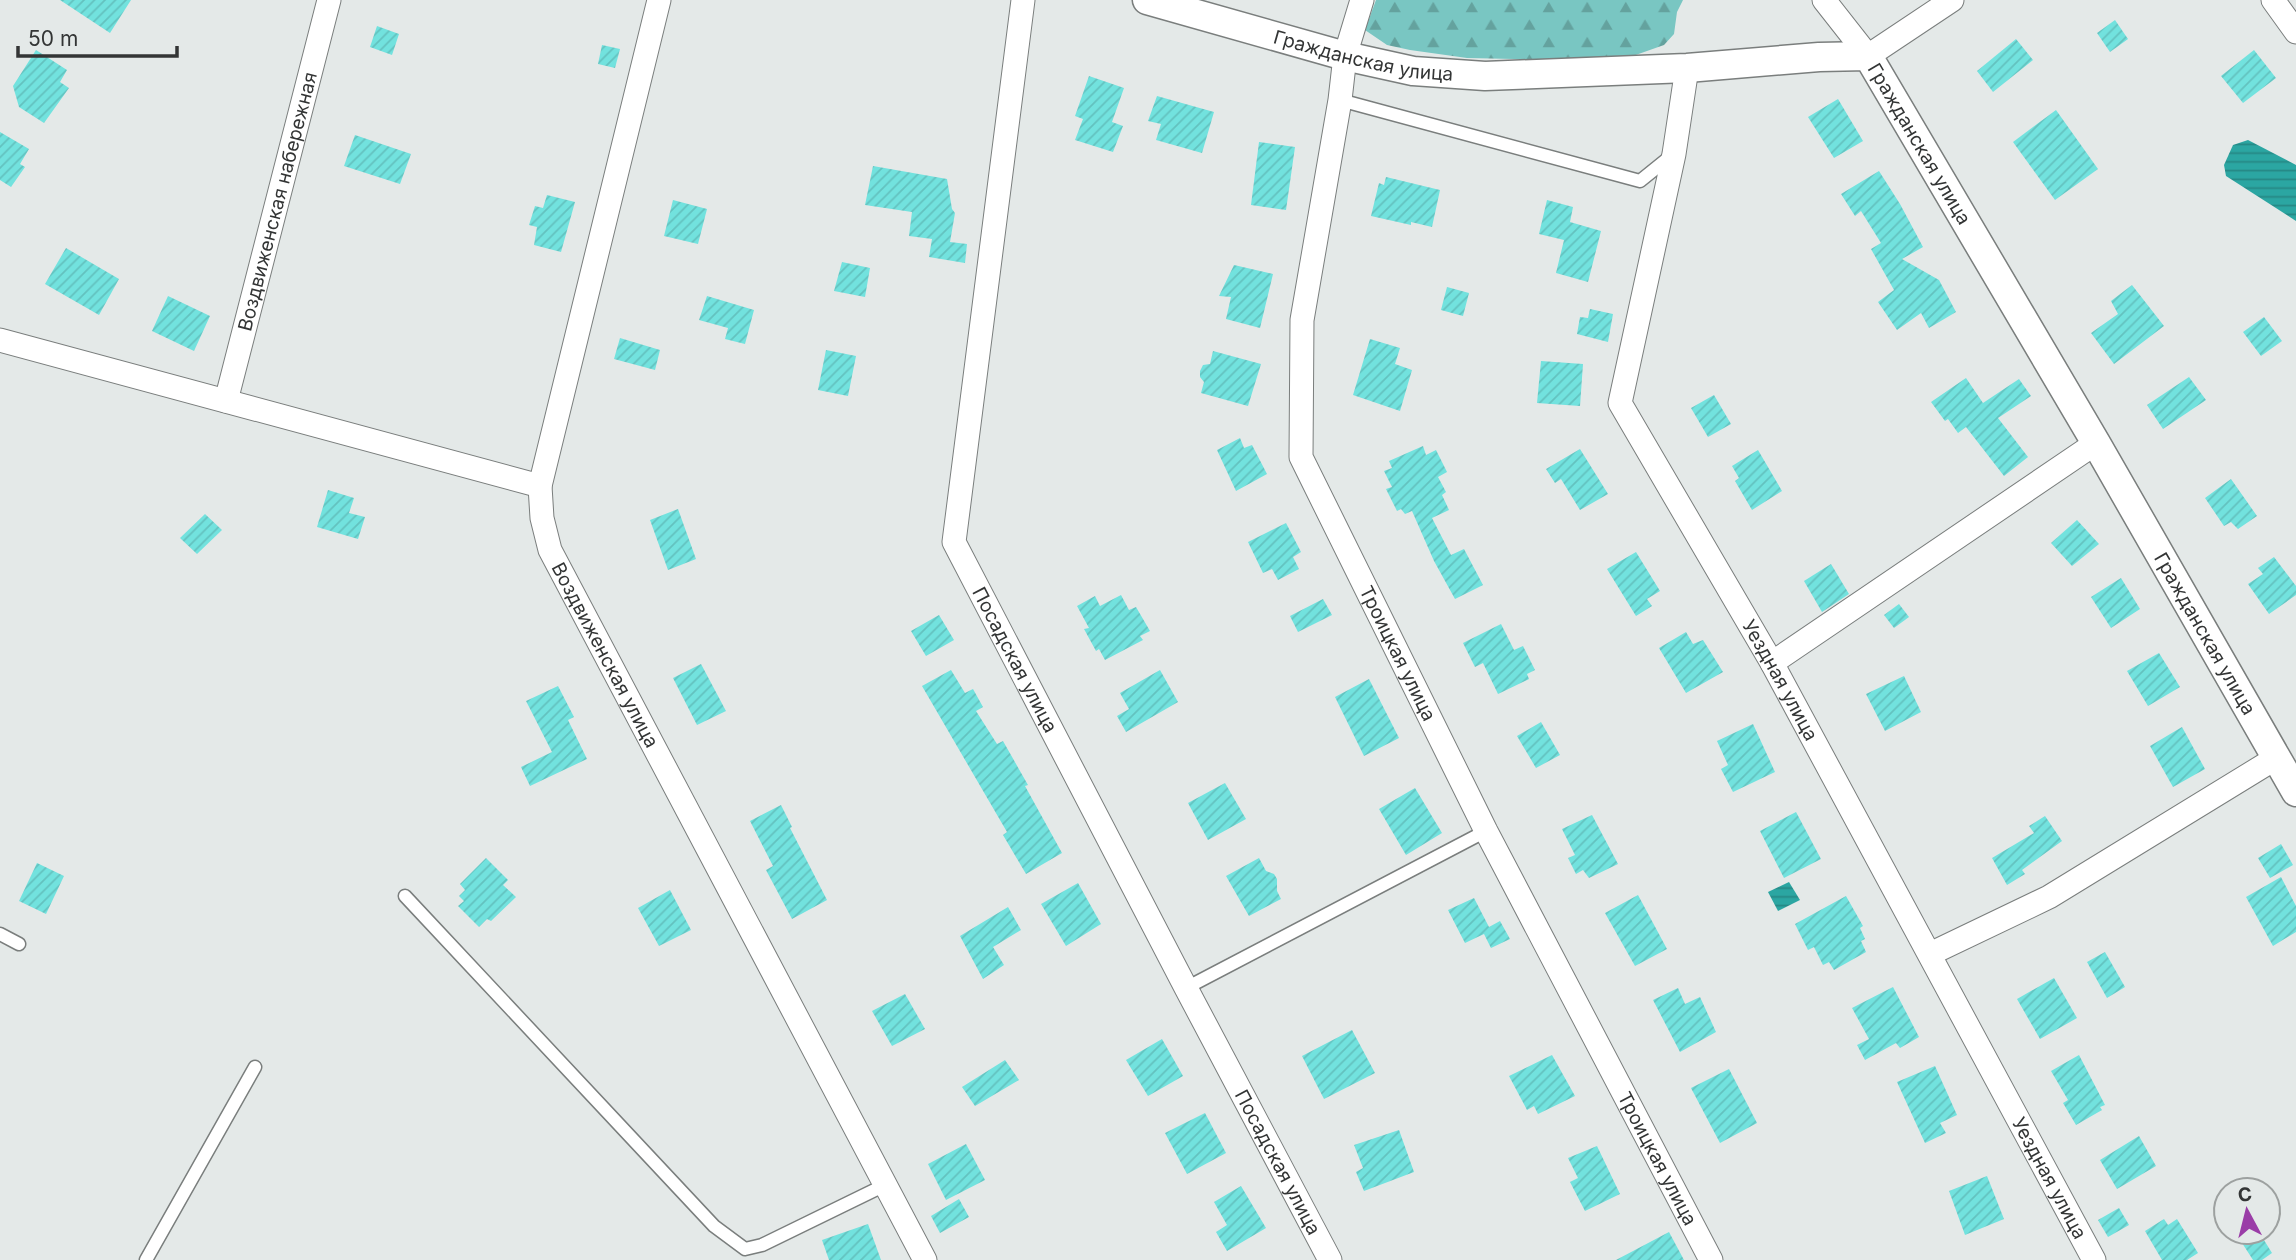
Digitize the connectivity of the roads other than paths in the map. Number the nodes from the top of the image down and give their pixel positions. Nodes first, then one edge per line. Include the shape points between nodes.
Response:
1 (329, 0) edge
2 (659, 0) edge
3 (1023, 0) edge
4 (1147, 0) edge
5 (1362, 0) edge
6 (1824, 0) edge
7 (1952, 0) edge
8 (2273, 0) edge
9 (2296, 32) edge
10 (1345, 56) junction
11 (1868, 56) junction
12 (1687, 68) junction
13 (1340, 100) junction
14 (1674, 154) junction
15 (0, 340) edge
16 (226, 401) junction
17 (2095, 443) junction
18 (540, 486) junction
19 (1772, 663) junction
20 (2276, 758) junction
21 (2296, 792) edge
22 (1486, 831) junction
23 (405, 896) dead end
24 (0, 934) edge
25 (19, 944) dead end
26 (1930, 954) junction
27 (1186, 988) junction
28 (255, 1067) dead end
29 (885, 1185) junction
30 (146, 1260) edge
31 (925, 1260) edge
32 (1330, 1260) edge
33 (1711, 1260) edge
34 (2094, 1260) edge

1 - 16 street, Воздвиженская набережная
2 - 18 street, Воздвиженская улица
3 - 27 street, Посадская улица via 954,542
4 - 10 street, Гражданская улица
5 - 10 street, Троицкая улица
6 - 11 street
7 - 11 street
8 - 9 street
10 - 12 street, Гражданская улица via 1413,71 1485,76
10 - 13 street, Троицкая улица
11 - 12 street, Гражданская улица
11 - 17 street, Гражданская улица
12 - 14 street, Уездная улица
13 - 14 lane via 1640,181
13 - 22 street, Троицкая улица via 1302,320 1301,457
14 - 19 street, Уездная улица via 1620,403
15 - 16 street
16 - 18 street
17 - 19 street
17 - 20 street, Гражданская улица
18 - 29 street, Воздвиженская улица via 550,550
19 - 26 street, Уездная улица
20 - 21 street, Гражданская улица
20 - 26 street via 2049,897
22 - 27 lane
22 - 33 street, Троицкая улица
23 - 29 lane via 714,1226 745,1249
24 - 25 lane
26 - 34 street, Уездная улица
27 - 32 street, Посадская улица
28 - 30 lane
29 - 31 street, Воздвиженская улица

